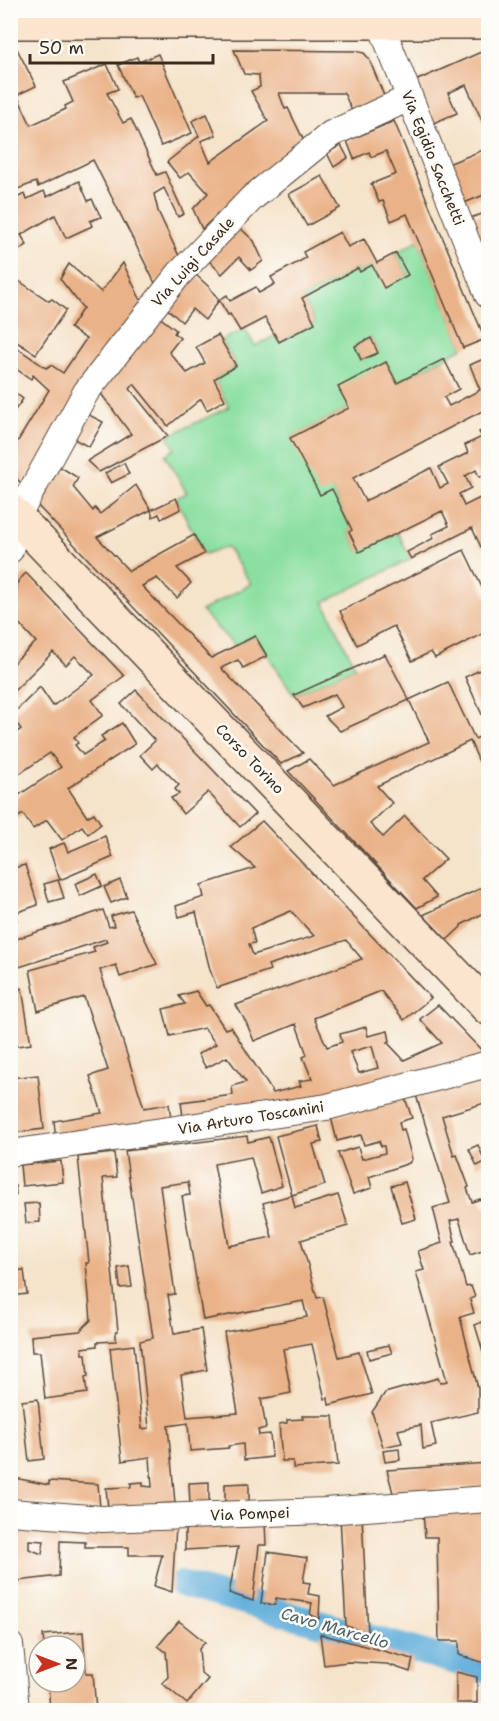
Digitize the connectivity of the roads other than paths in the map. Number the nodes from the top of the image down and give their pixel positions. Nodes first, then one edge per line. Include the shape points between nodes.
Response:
1 (377, 15) edge
2 (28, 18) edge
3 (489, 22) edge
4 (409, 98) junction
5 (489, 295) edge
6 (14, 513) edge
7 (10, 550) edge
8 (489, 1008) edge
9 (489, 1064) edge
10 (10, 1153) edge
11 (489, 1498) edge
12 (10, 1512) edge
13 (10, 1645) edge
14 (16, 1710) edge

1 - 2 main road
1 - 3 main road
1 - 4 street, Via Egidio Sacchetti
4 - 5 street, Via Egidio Sacchetti
4 - 6 street, Via Luigi Casale via 331,134 252,198 179,274 86,392
6 - 7 street, Via Luigi Casale
6 - 8 main road, Corso Torino
9 - 10 street, Via Arturo Toscanini via 327,1107
11 - 12 street, Via Pompei via 324,1511 102,1519
13 - 14 street

